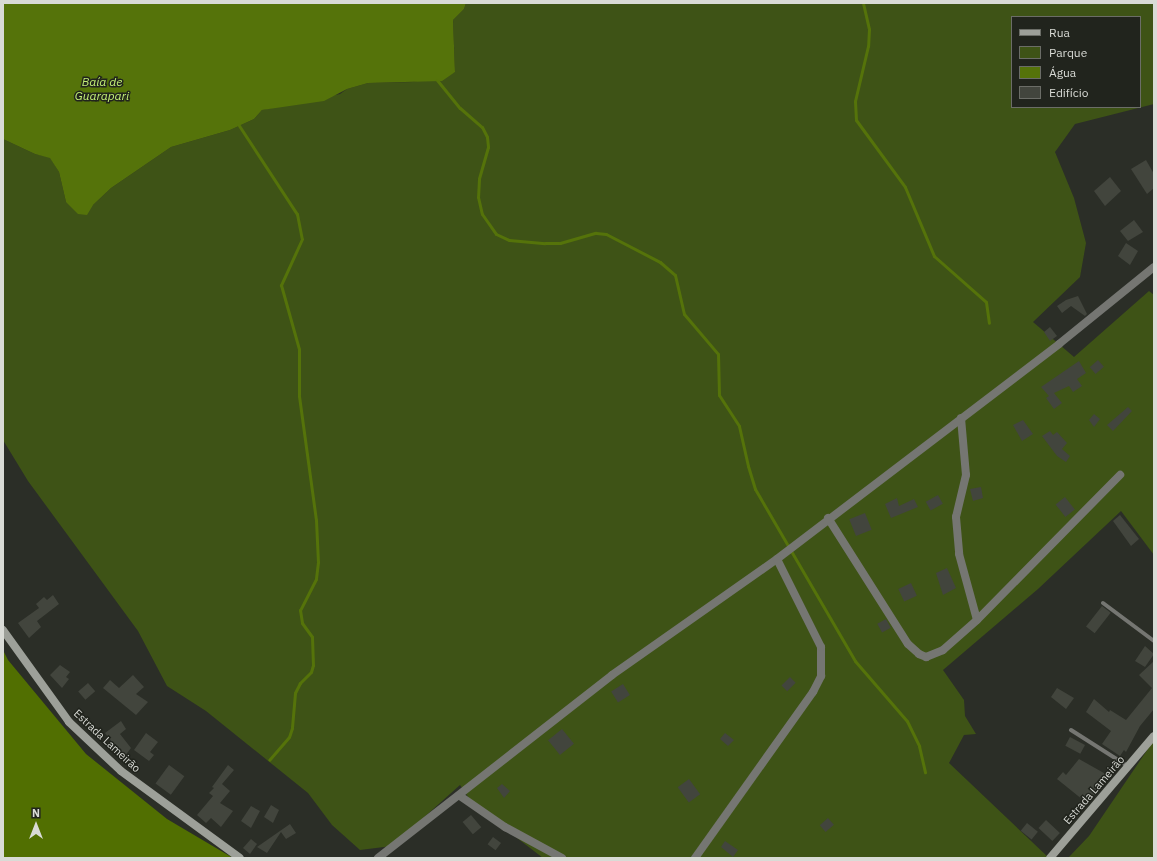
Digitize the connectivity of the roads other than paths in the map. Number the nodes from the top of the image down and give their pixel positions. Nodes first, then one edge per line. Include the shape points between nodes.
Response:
1 (1154, 267) edge
2 (961, 418) junction
3 (1120, 475) dead end
4 (828, 518) junction
5 (777, 559) junction
6 (1103, 603) dead end
7 (977, 620) junction
8 (3, 630) edge
9 (1154, 641) edge
10 (1071, 730) dead end
11 (1154, 736) edge
12 (1130, 767) junction
13 (460, 796) junction
14 (240, 858) edge
15 (378, 858) edge
16 (562, 858) edge
17 (695, 858) edge
18 (1050, 858) edge

1 - 2 street via 1059,344
2 - 4 street
2 - 7 street via 966,475 956,517 959,554
3 - 7 street
4 - 5 street
4 - 7 street via 908,644 919,654 932,656 943,650
5 - 13 street via 612,675 531,736
5 - 17 street via 821,647 821,676 813,692
6 - 9 lane
8 - 14 street, Estrada Lameirão via 69,722 121,771
10 - 12 lane
11 - 12 street, Estrada Lameirão
12 - 18 street, Estrada Lameirão
13 - 15 street
13 - 16 street via 504,827

